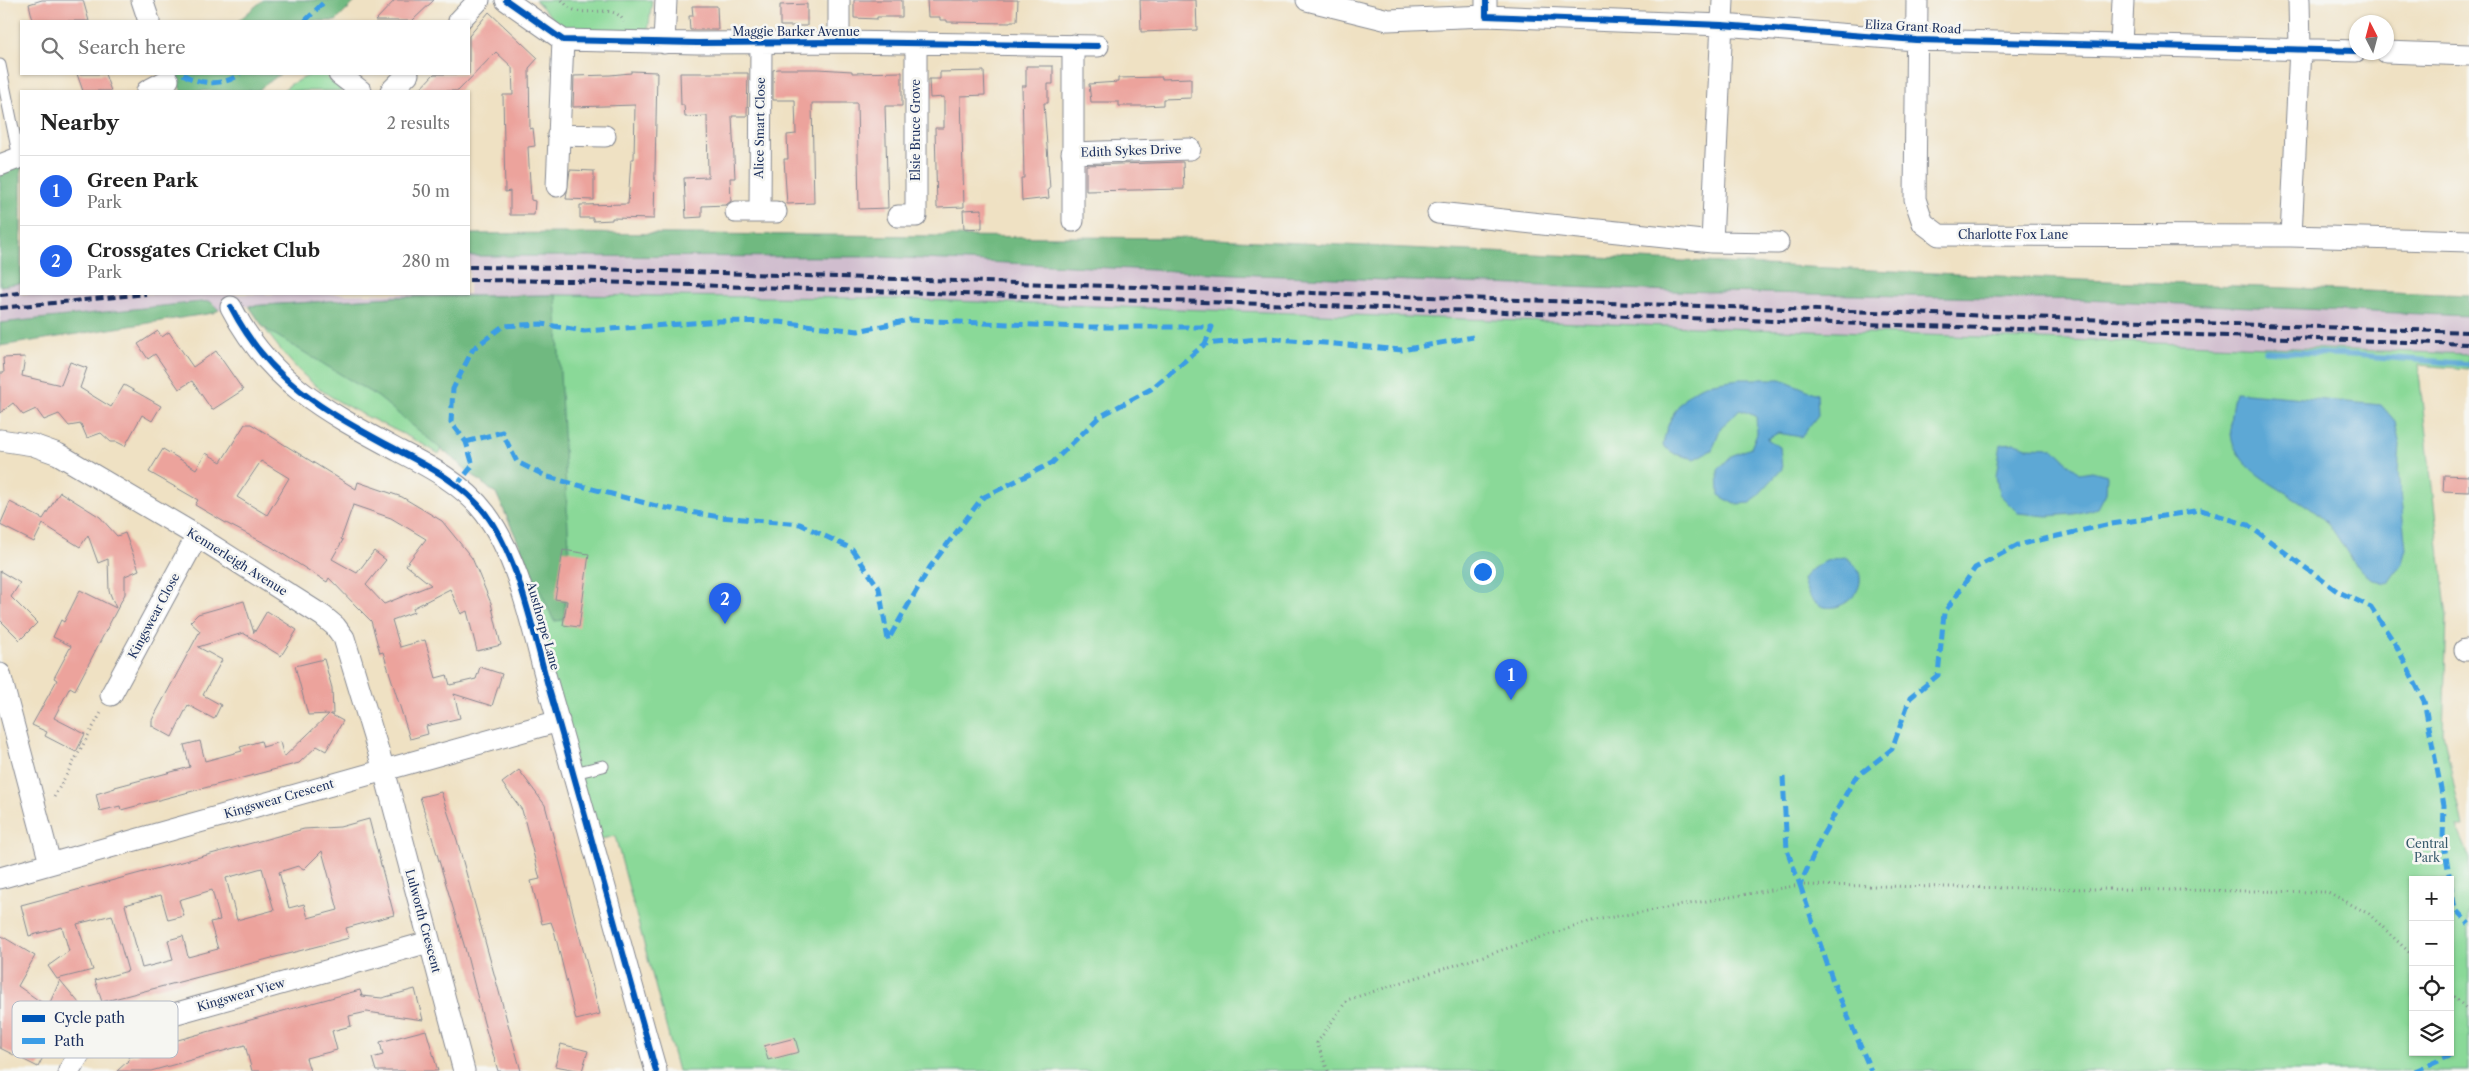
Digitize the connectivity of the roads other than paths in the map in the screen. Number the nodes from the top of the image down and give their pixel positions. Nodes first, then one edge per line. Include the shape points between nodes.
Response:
1 (142, 0) edge
2 (479, 0) edge
3 (506, 0) edge
4 (666, 0) edge
5 (838, 0) edge
6 (1307, 0) edge
7 (1723, 0) edge
8 (1917, 0) edge
9 (2123, 0) edge
10 (2300, 0) edge
11 (1486, 8) edge
12 (149, 20) edge
13 (460, 20) edge
14 (1722, 25) junction
15 (563, 40) junction
16 (1916, 40) junction
17 (664, 42) junction
18 (839, 42) junction
19 (761, 44) junction
20 (916, 44) junction
21 (1073, 45) junction
22 (2121, 45) junction
23 (1098, 46) dead end
24 (2300, 48) junction
25 (2349, 50) edge
26 (2394, 52) edge
27 (2469, 55) edge
28 (0, 65) edge
29 (340, 75) edge
30 (407, 75) edge
31 (168, 82) edge
32 (149, 90) edge
33 (360, 90) edge
34 (392, 90) edge
35 (558, 135) junction
36 (605, 136) dead end
37 (1190, 150) dead end
38 (1072, 153) junction
39 (13, 160) edge
40 (557, 186) dead end
41 (736, 212) dead end
42 (1438, 213) dead end
43 (916, 216) dead end
44 (1072, 222) dead end
45 (2291, 236) junction
46 (2469, 241) edge
47 (1712, 242) junction
48 (1778, 243) dead end
49 (231, 307) dead end
50 (0, 440) edge
51 (197, 536) junction
52 (0, 674) edge
53 (111, 695) road end
54 (559, 721) junction
55 (602, 766) dead end
56 (384, 770) junction
57 (574, 773) junction
58 (50, 863) junction
59 (0, 878) edge
60 (429, 942) junction
61 (178, 1013) edge
62 (77, 1058) edge
63 (69, 1071) edge
64 (464, 1071) edge
65 (656, 1071) edge

1 - 12 street
2 - 13 street
3 - 15 street
4 - 17 street
5 - 18 street
6 - 11 street, Eliza Grant Road via 1388,20
7 - 14 street
8 - 16 street, Charlotte Fox Lane
9 - 22 street
10 - 24 street
11 - 14 street, Eliza Grant Road
14 - 16 street, Eliza Grant Road
14 - 47 street
15 - 17 street, Maggie Barker Avenue
15 - 35 street
16 - 22 street, Eliza Grant Road
16 - 45 street, Charlotte Fox Lane via 1915,199 1923,223 1939,235
17 - 19 street, Maggie Barker Avenue
18 - 19 street, Maggie Barker Avenue
18 - 20 street, Maggie Barker Avenue
19 - 41 street, Alice Smart Close via 768,212
20 - 21 street, Maggie Barker Avenue
20 - 43 street, Elsie Bruce Grove
21 - 23 street, Maggie Barker Avenue
21 - 38 street, Edith Sykes Drive
22 - 24 street, Eliza Grant Road
24 - 25 street, Eliza Grant Road
24 - 45 street
26 - 27 street
28 - 39 lane
29 - 33 street
30 - 34 street
31 - 32 street
35 - 36 street
35 - 40 street
37 - 38 street, Edith Sykes Drive
38 - 44 street, Edith Sykes Drive
42 - 47 street
45 - 46 street, Charlotte Fox Lane
47 - 48 street
49 - 54 street, Austhorpe Lane via 261,355 292,387 348,423 443,475 484,511 509,551
50 - 51 street, Kennerleigh Avenue via 33,445 58,454
51 - 53 street, Kingswear Close
51 - 56 street, Kennerleigh Avenue via 335,626 350,653
52 - 58 street
54 - 56 street, Kingswear Crescent
54 - 57 street, Austhorpe Lane
55 - 57 lane
56 - 58 street, Kingswear Crescent
56 - 60 street, Lulworth Crescent
57 - 65 street, Austhorpe Lane
58 - 59 street, Kingswear Crescent
60 - 61 street, Kingswear View
60 - 64 street, Lulworth Crescent
62 - 63 street, Kingswear View

